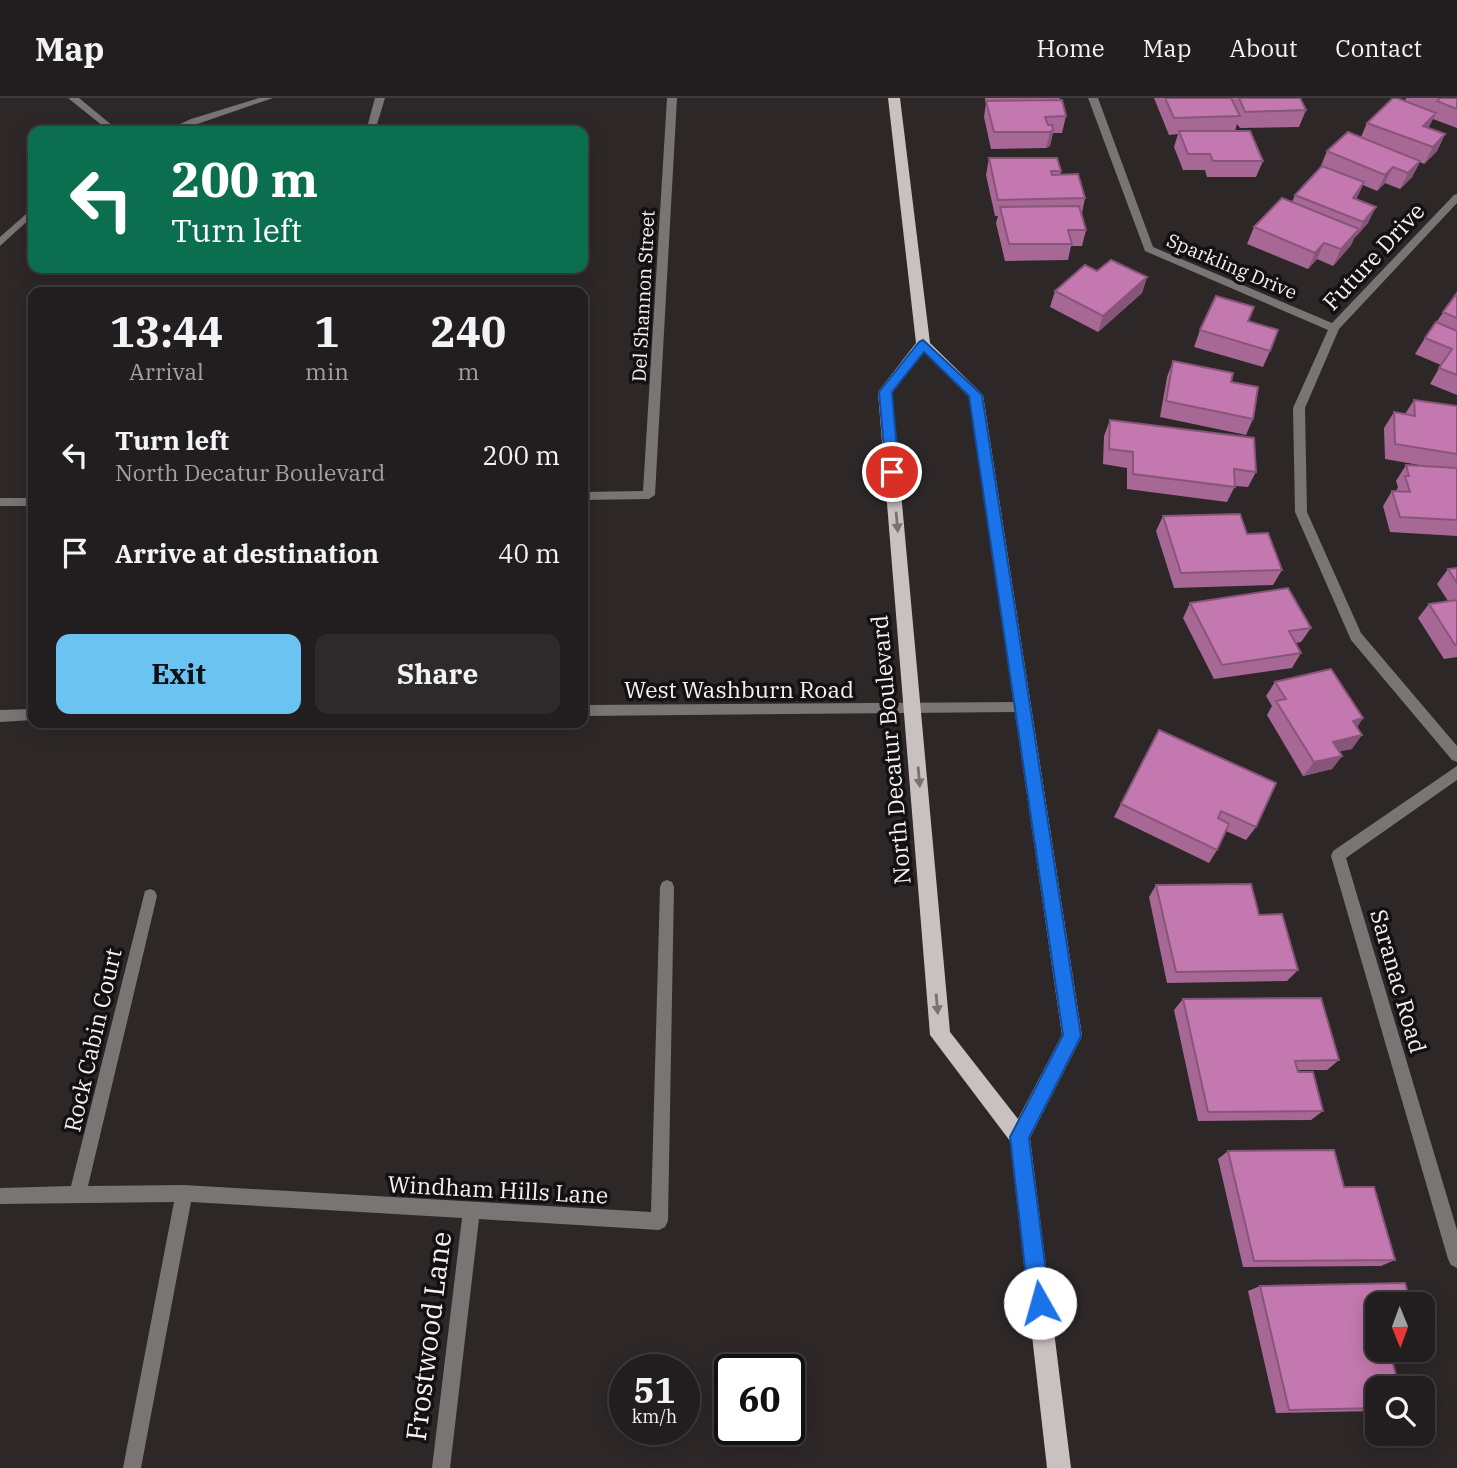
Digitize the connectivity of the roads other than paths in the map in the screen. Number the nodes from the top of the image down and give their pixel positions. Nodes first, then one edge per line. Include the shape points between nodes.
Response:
1 (73, 98) edge
2 (268, 98) edge
3 (380, 98) edge
4 (672, 98) edge
5 (894, 98) edge
6 (1093, 98) edge
7 (108, 126) edge
8 (182, 126) edge
9 (372, 126) edge
10 (1457, 197) edge
11 (28, 217) edge
12 (0, 243) edge
13 (1334, 328) junction
14 (923, 344) junction
15 (588, 496) edge
16 (0, 502) edge
17 (28, 502) edge
18 (1021, 707) junction
19 (914, 709) junction
20 (588, 711) edge
21 (28, 715) edge
22 (0, 716) edge
23 (1457, 756) edge
24 (1457, 772) edge
25 (667, 887) dead end
26 (149, 896) dead end
27 (1020, 1137) junction
28 (184, 1193) junction
29 (78, 1195) junction
30 (0, 1196) edge
31 (471, 1210) junction
32 (1457, 1259) edge
33 (132, 1468) edge
34 (441, 1468) edge
35 (1059, 1468) edge

1 - 7 street
2 - 8 street
3 - 9 street
4 - 15 street, Del Shannon Street via 649,495
5 - 14 main road
6 - 13 street, Sparkling Drive via 1149,249
10 - 13 street, Future Drive
11 - 12 street
13 - 23 street, Future Drive via 1298,408 1301,512 1356,636
14 - 18 main road via 976,395
14 -> 19 main road, North Decatur Boulevard via 886,392
16 - 17 street
18 - 19 street, West Washburn Road
18 - 27 main road via 1072,1036
19 - 20 street, West Washburn Road
19 -> 27 main road, North Decatur Boulevard via 940,1035
21 - 22 street
24 - 32 street, Saranac Road via 1338,856
25 - 31 street, Windham Hills Lane via 659,1221
26 - 29 street, Rock Cabin Court
27 - 35 main road
28 - 29 street, Windham Hills Lane
28 - 31 street, Windham Hills Lane
28 - 33 street
29 - 30 street, Windham Hills Lane
31 - 34 street, Frostwood Lane

